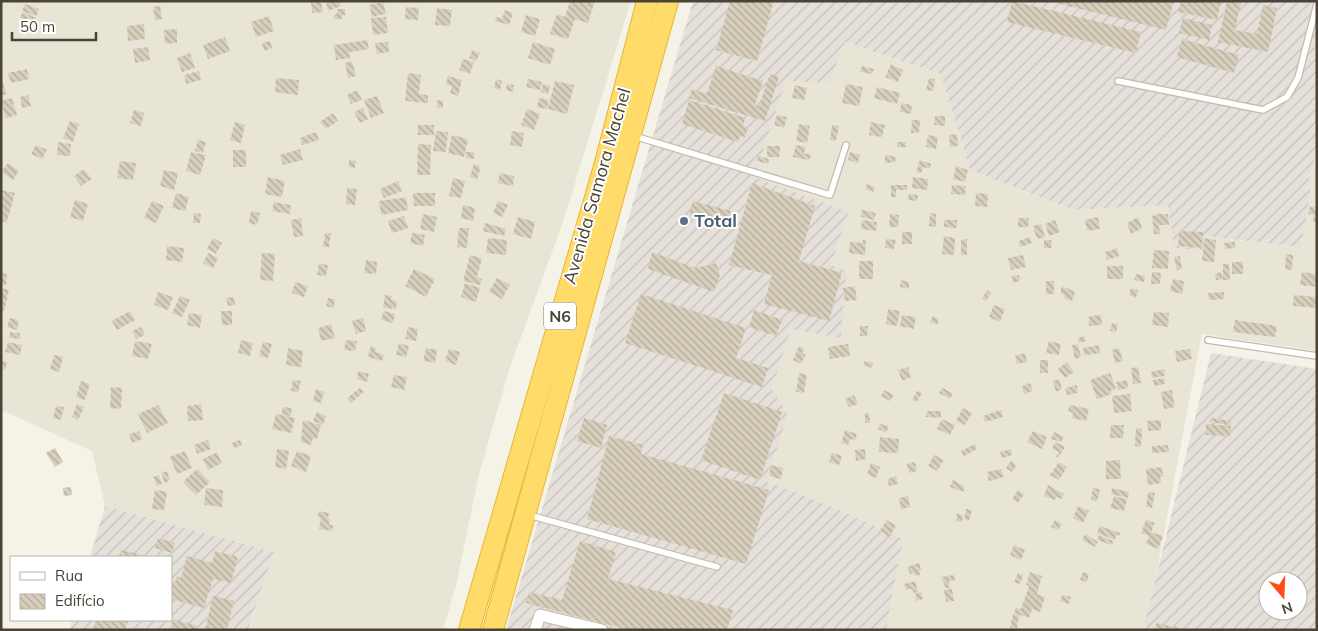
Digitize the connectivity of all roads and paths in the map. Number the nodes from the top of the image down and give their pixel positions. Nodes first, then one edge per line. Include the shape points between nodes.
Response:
1 (647, 1) edge
2 (668, 1) edge
3 (1317, 4) edge
4 (1118, 81) dead end
5 (630, 135) junction
6 (846, 145) dead end
7 (1208, 340) dead end
8 (1317, 356) edge
9 (525, 514) junction
10 (717, 567) dead end
11 (469, 630) edge
12 (493, 630) edge
13 (535, 630) edge
14 (602, 630) edge

1 - 11 highway, Avenida Samora Machel / N6 via 605,162
2 - 5 highway, Avenida Samora Machel / N6
3 - 4 lane via 1298,78 1287,97 1263,110
5 - 6 lane via 830,196
5 - 9 highway, Avenida Samora Machel / N6
7 - 8 lane
9 - 10 lane
9 - 12 highway, Avenida Samora Machel / N6
13 - 14 street via 540,614

